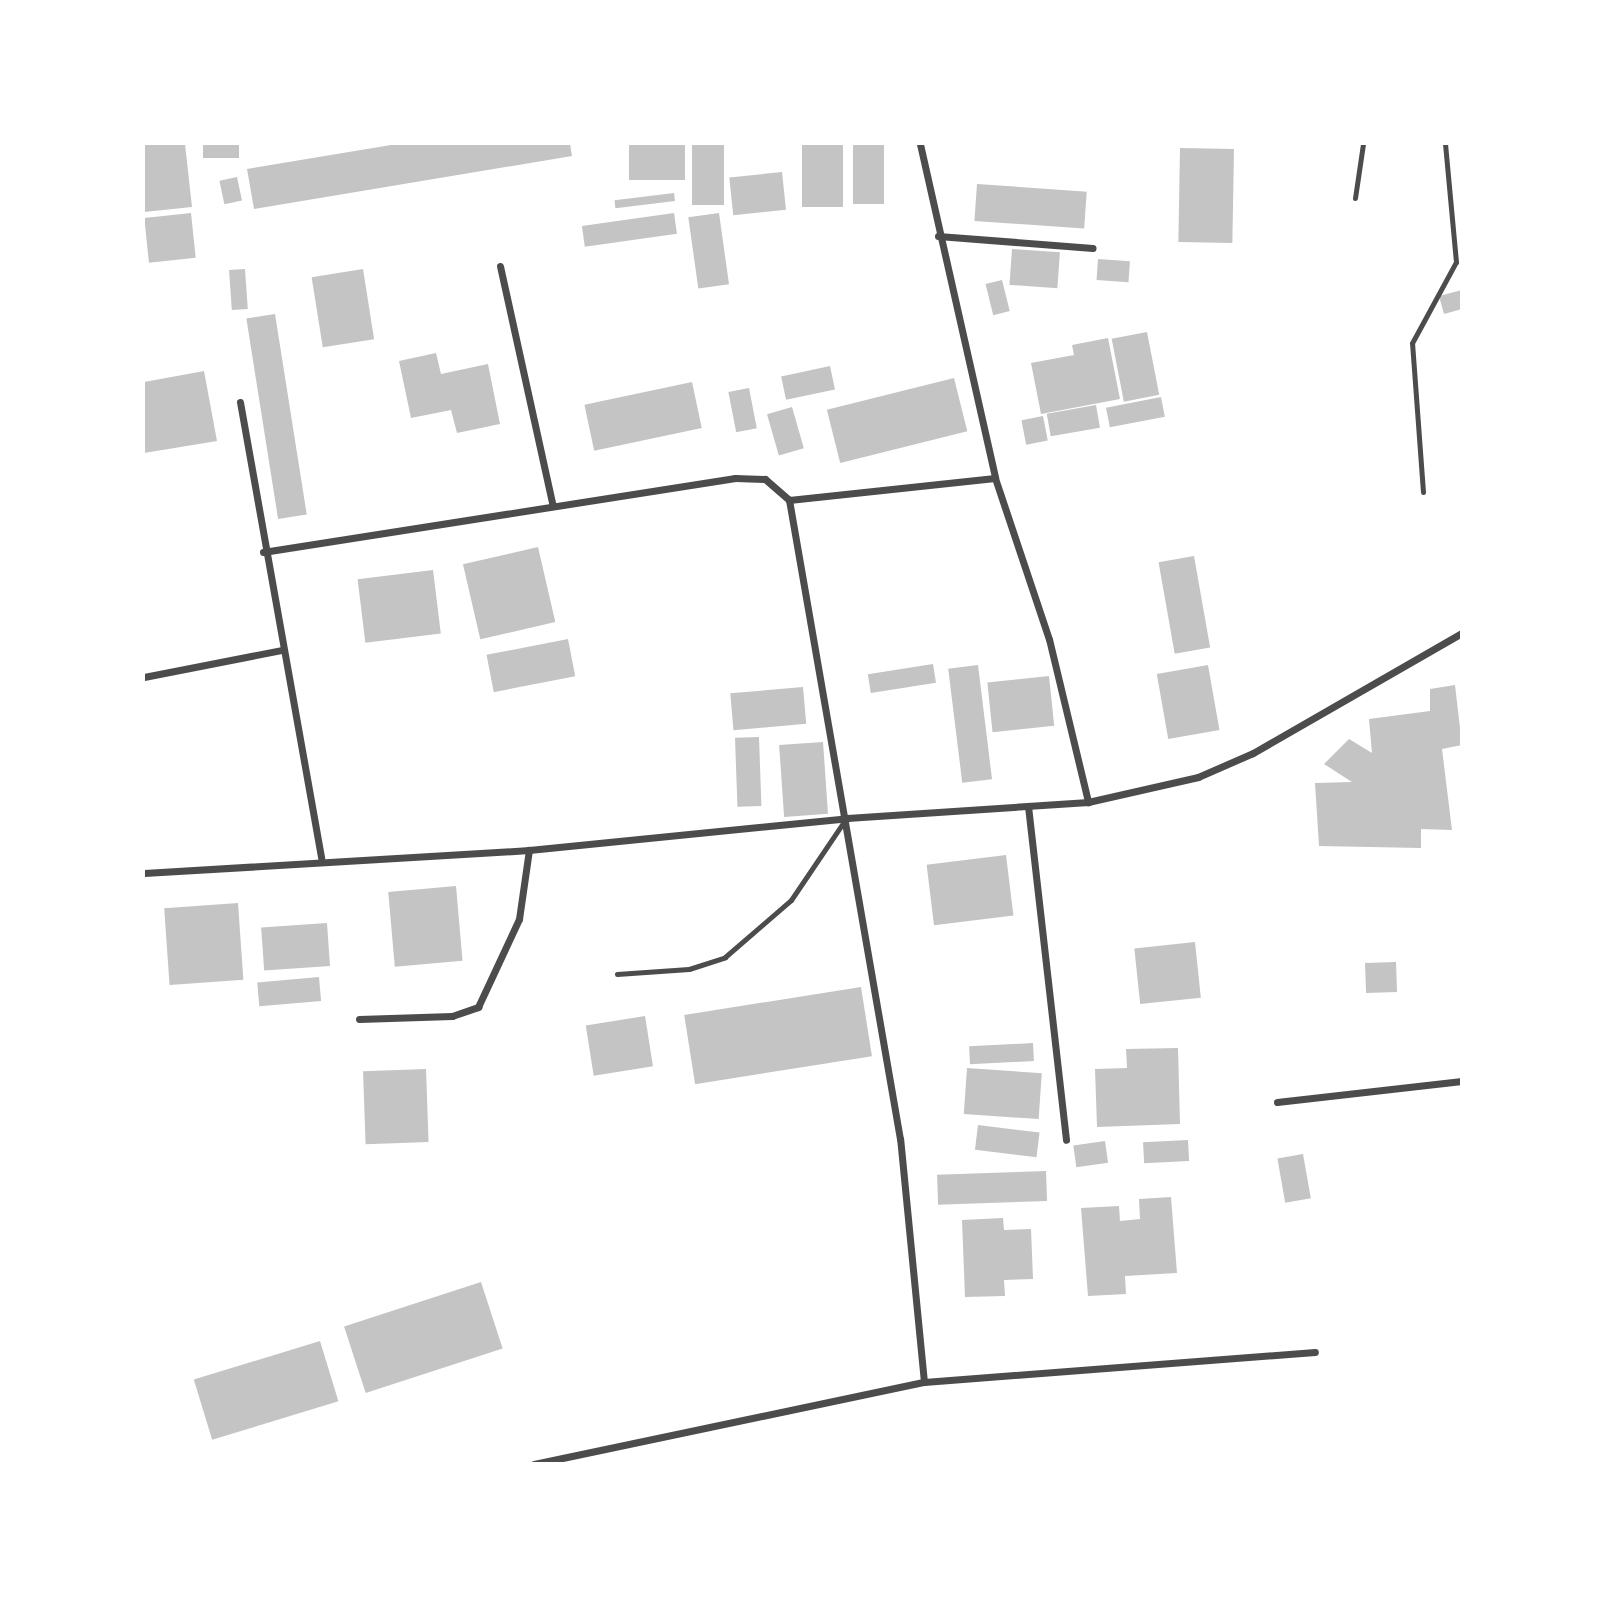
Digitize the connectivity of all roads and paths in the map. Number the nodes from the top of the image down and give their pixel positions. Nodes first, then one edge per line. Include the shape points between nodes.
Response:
1 (920, 144) edge
2 (1363, 144) edge
3 (1445, 144) edge
4 (1355, 198) dead end
5 (938, 236) junction
6 (1093, 248) dead end
7 (500, 266) dead end
8 (240, 402) dead end
9 (996, 478) junction
10 (1423, 492) dead end
11 (789, 500) junction
12 (552, 503) junction
13 (263, 552) junction
14 (1461, 633) edge
15 (282, 650) junction
16 (144, 677) edge
17 (1088, 802) junction
18 (1028, 806) junction
19 (846, 818) junction
20 (528, 850) junction
21 (321, 858) junction
22 (144, 873) edge
23 (617, 974) dead end
24 (359, 1019) dead end
25 (1461, 1081) edge
26 (1277, 1102) dead end
27 (1066, 1140) dead end
28 (1315, 1352) dead end
29 (924, 1382) junction
30 (534, 1464) edge

1 - 5 street
2 - 4 lane
3 - 10 lane via 1456,262 1412,343
5 - 6 street
5 - 9 street
7 - 12 street
8 - 13 street
9 - 11 street
9 - 17 street via 1049,639
11 - 12 street via 765,479 735,478
11 - 19 street
12 - 13 street
13 - 15 street
14 - 17 street via 1253,753 1198,777
15 - 16 street
15 - 21 street
17 - 18 street
18 - 19 street
18 - 27 street
19 - 20 street
19 - 23 lane via 791,900 724,957 689,969
19 - 29 street via 900,1139
20 - 21 street
20 - 24 street via 519,919 478,1007 452,1016
21 - 22 street
25 - 26 street
28 - 29 street
29 - 30 street

